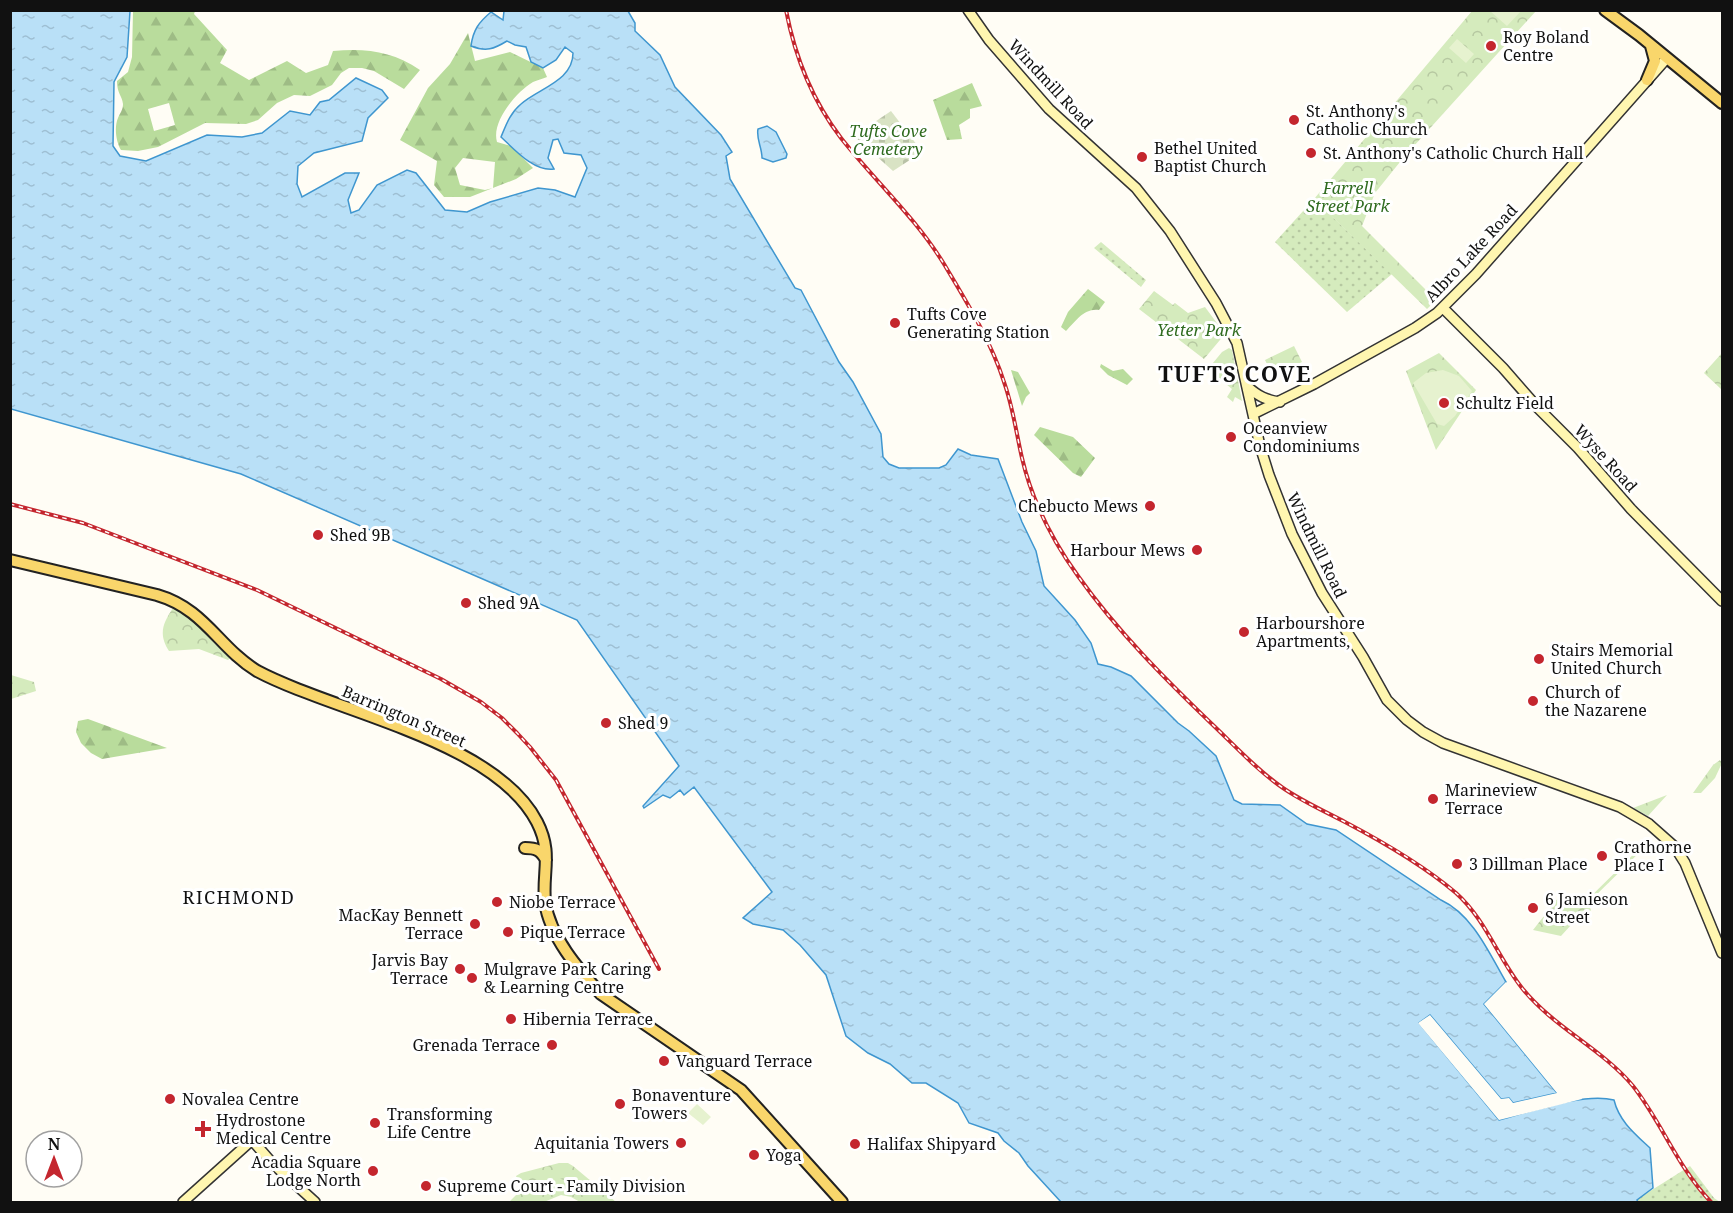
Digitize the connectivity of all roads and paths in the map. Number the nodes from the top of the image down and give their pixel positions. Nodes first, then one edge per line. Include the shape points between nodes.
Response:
1 (968, 10) edge
2 (1605, 10) edge
3 (1615, 10) edge
4 (1639, 35) junction
5 (1651, 45) junction
6 (1667, 58) junction
7 (1647, 80) junction
8 (1722, 103) edge
9 (1443, 308) junction
10 (1248, 387) junction
11 (1280, 402) junction
12 (1253, 414) junction
13 (10, 560) edge
14 (1722, 602) edge
15 (525, 848) dead end
16 (547, 860) junction
17 (1722, 953) edge
18 (183, 1203) edge
19 (315, 1203) edge
20 (842, 1203) edge

1 - 10 main road, Windmill Road via 1049,109 1136,188 1170,231 1237,343
2 - 4 main road
3 - 4 main road
4 - 5 main road
5 - 6 main road
5 - 7 main road via 1655,61
6 - 7 main road, Albro Lake Road
6 - 8 main road
7 - 9 main road, Albro Lake Road
9 - 11 main road, Albro Lake Road via 1416,328
9 - 14 main road, Wyse Road
10 - 11 main road via 1256,395
10 - 12 main road, Windmill Road
11 - 12 main road, Albro Lake Road
12 - 17 main road, Windmill Road via 1269,475 1292,534 1329,605 1387,700 1407,720 1443,743 1620,807 1649,824 1675,847 1685,863
13 - 16 main road, Barrington Street via 178,603 192,611 257,671 432,741 475,763 504,782 531,812 543,835
15 - 16 main road via 536,848
16 - 20 main road, Barrington Street via 545,902 551,924 591,983 748,1096
18 - 19 main road via 252,1140

